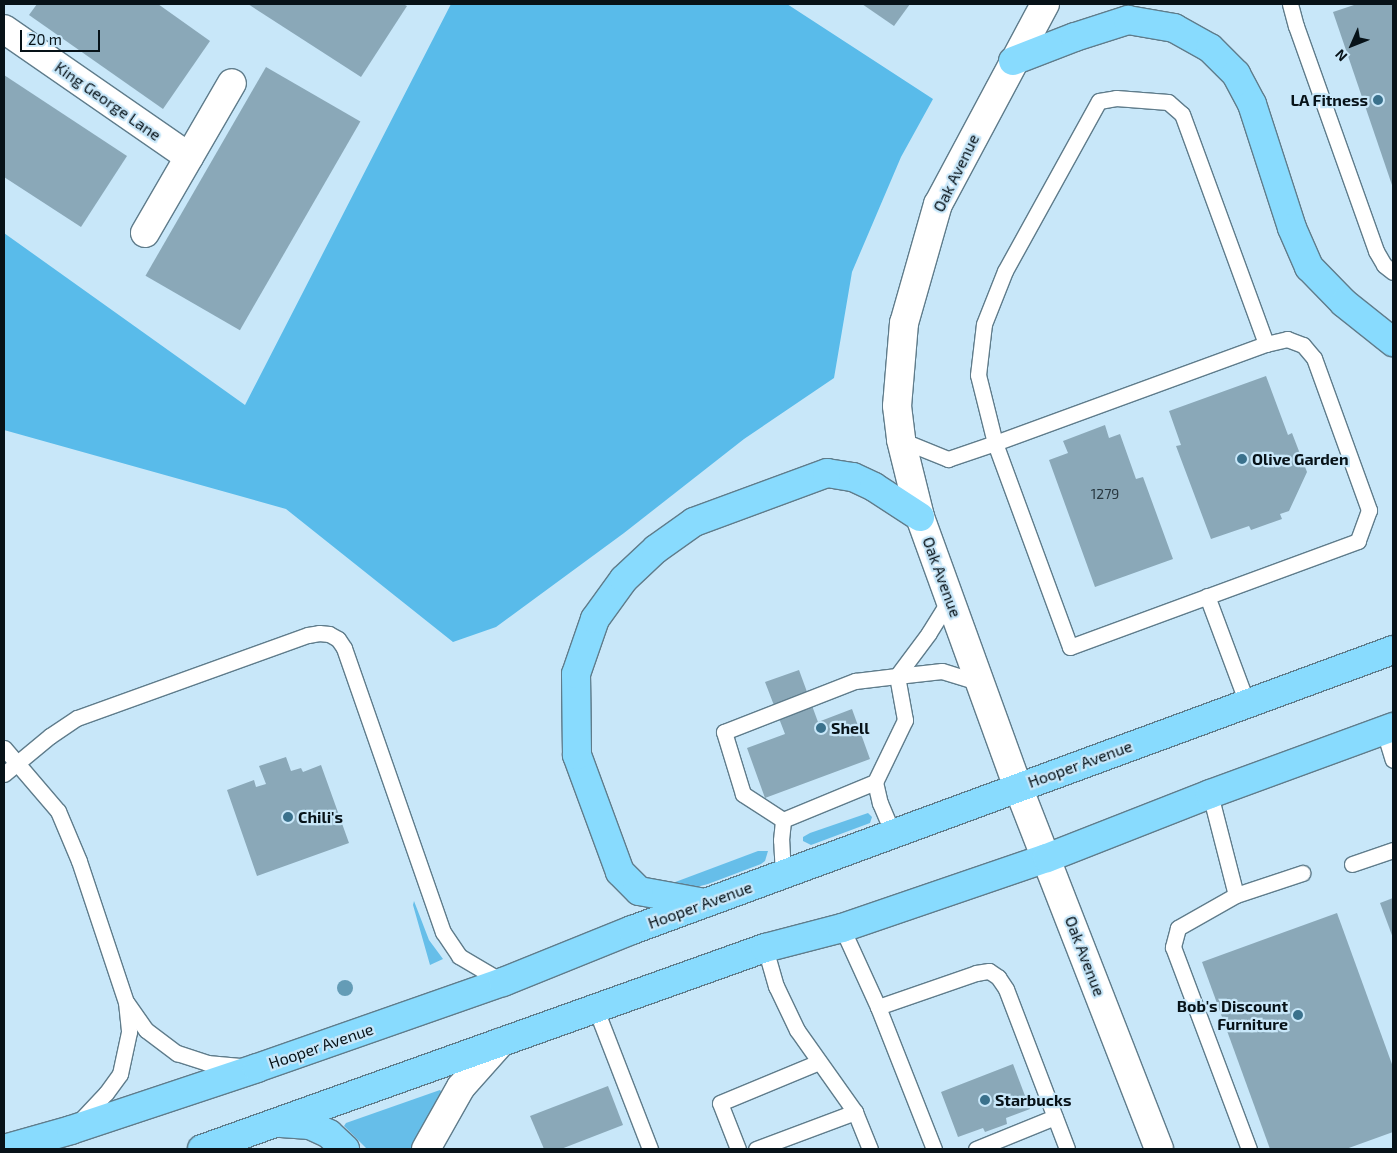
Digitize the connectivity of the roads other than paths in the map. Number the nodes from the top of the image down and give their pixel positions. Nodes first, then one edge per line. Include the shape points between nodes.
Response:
1 (1046, 4) edge
2 (1290, 4) edge
3 (4, 29) edge
4 (1013, 61) junction
5 (232, 83) dead end
6 (188, 157) junction
7 (145, 233) dead end
8 (1393, 272) edge
9 (1393, 342) edge
10 (1266, 344) junction
11 (901, 440) junction
12 (995, 443) junction
13 (920, 517) junction
14 (1207, 596) junction
15 (950, 599) junction
16 (1393, 650) edge
17 (897, 676) junction
18 (981, 683) junction
19 (1247, 703) junction
20 (1389, 729) edge
21 (4, 748) edge
22 (1393, 760) edge
23 (16, 762) junction
24 (4, 774) edge
25 (876, 782) junction
26 (1018, 787) junction
27 (1210, 794) junction
28 (783, 820) junction
29 (893, 833) junction
30 (1393, 850) edge
31 (1047, 858) junction
32 (1352, 864) dead end
33 (1302, 873) dead end
34 (783, 875) junction
35 (1236, 894) junction
36 (706, 903) junction
37 (842, 928) junction
38 (765, 948) junction
39 (503, 982) junction
40 (126, 1002) junction
41 (595, 1008) junction
42 (878, 1008) junction
43 (500, 1042) junction
44 (819, 1062) junction
45 (257, 1068) junction
46 (855, 1112) junction
47 (1055, 1117) junction
48 (278, 1123) junction
49 (72, 1130) junction
50 (428, 1148) edge
51 (4, 1149) edge
52 (202, 1149) edge
53 (346, 1149) edge
54 (650, 1149) edge
55 (738, 1149) edge
56 (756, 1149) edge
57 (870, 1149) edge
58 (934, 1149) edge
59 (976, 1149) edge
60 (1067, 1149) edge
61 (1159, 1149) edge
62 (1249, 1149) edge

1 - 4 street, Oak Avenue
2 - 8 lane via 1376,251 1384,265
3 - 6 street, King George Lane
4 - 9 main road via 1128,20 1174,28 1210,48 1236,74 1252,104 1292,228 1309,267 1344,303
4 - 11 street, Oak Avenue via 938,204 920,264 904,323 897,406
5 - 6 street
6 - 7 street
10 - 12 lane
10 - 12 lane via 1182,114 1168,102 1116,98 1099,101 1005,271 984,324 978,375
10 - 14 lane via 1287,339 1303,345 1314,358 1369,510 1358,541
11 - 12 lane via 948,459
11 - 13 street, Oak Avenue
12 - 14 lane via 1070,647
13 - 15 street, Oak Avenue
13 - 36 main road via 853,477 827,473 694,522 656,549 624,579 594,619 576,674 577,755 620,872 639,891
14 - 19 lane
15 - 17 lane via 929,634
15 - 18 street, Oak Avenue
16 - 19 main road, Hooper Avenue
17 - 18 lane via 942,671
17 - 25 lane via 905,720
17 - 28 lane via 855,681 724,732 743,794
18 - 26 street, Oak Avenue
19 - 26 main road, Hooper Avenue
20 - 22 lane
20 - 27 main road
21 - 23 lane
23 - 24 lane
23 - 39 lane via 77,718 308,635 329,634 344,648 443,932 460,956
23 - 40 lane via 58,811 79,861
25 - 28 lane
25 - 29 lane via 880,803
26 - 29 main road, Hooper Avenue
26 - 31 street, Oak Avenue
27 - 31 main road
27 - 35 lane
28 - 34 lane via 780,840
29 - 34 main road, Hooper Avenue
30 - 32 lane
31 - 37 main road
31 - 61 street, Oak Avenue
33 - 35 lane
34 - 36 main road, Hooper Avenue
35 - 62 lane via 1178,928 1173,947
36 - 39 main road, Hooper Avenue
37 - 38 main road
37 - 42 lane
38 - 41 main road
38 - 44 lane via 776,986 797,1030
39 - 45 main road, Hooper Avenue
40 - 45 lane via 146,1030 178,1054 207,1063
40 - 49 lane via 129,1032 120,1074
41 - 43 main road
41 - 54 lane
42 - 47 lane via 989,971 1006,989
42 - 58 lane
43 - 48 main road
43 - 50 street via 461,1087
44 - 46 lane
44 - 55 lane via 720,1103
45 - 49 main road, Hooper Avenue
46 - 56 lane
46 - 57 lane
47 - 59 lane
47 - 60 lane
48 - 52 main road
48 - 53 main road via 310,1125 329,1134
49 - 51 main road, Hooper Avenue

